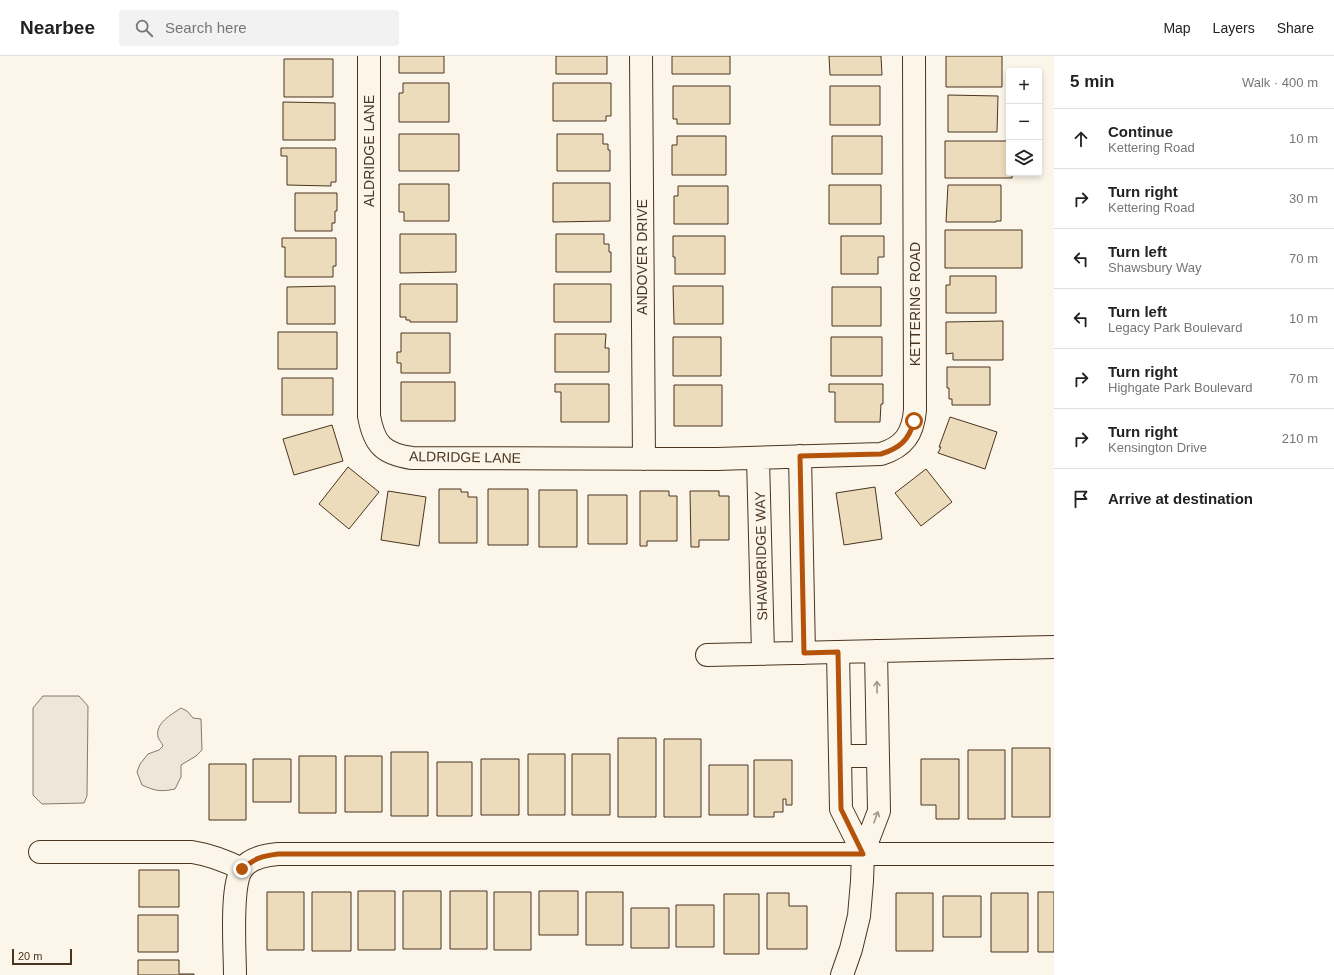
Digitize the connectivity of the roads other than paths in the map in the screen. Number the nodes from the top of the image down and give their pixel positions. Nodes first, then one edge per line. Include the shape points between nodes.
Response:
1 (369, 56) edge
2 (641, 56) edge
3 (914, 56) edge
4 (800, 456) junction
5 (758, 458) junction
6 (644, 459) junction
7 (1054, 647) edge
8 (838, 652) junction
9 (876, 652) junction
10 (804, 653) junction
11 (763, 654) junction
12 (707, 656) dead end
13 (840, 756) junction
14 (878, 756) junction
15 (40, 852) dead end
16 (863, 854) junction
17 (1054, 854) edge
18 (242, 869) junction
19 (235, 975) edge
20 (842, 975) edge

1 - 6 street, ALDRIDGE LANE via 369,416 375,439 390,452 412,458
2 - 6 street, ANDOVER DRIVE
3 - 4 street, KETTERING ROAD via 914,421 906,439 899,446 881,454
4 - 5 street, ALDRIDGE LANE
4 - 10 street
5 - 6 street, ALDRIDGE LANE
5 - 11 street, SHAWBRIDGE WAY
7 - 9 street
8 - 9 street
8 - 10 street
8 - 13 street
14 -> 9 street
10 - 11 street
11 - 12 street
13 - 14 street
13 - 16 street via 841,809
16 -> 14 street via 879,811
15 - 18 street via 192,852 219,858
16 - 17 street
16 - 18 street via 278,854 263,855
16 - 20 street via 859,916 852,950
18 - 19 street via 235,896

